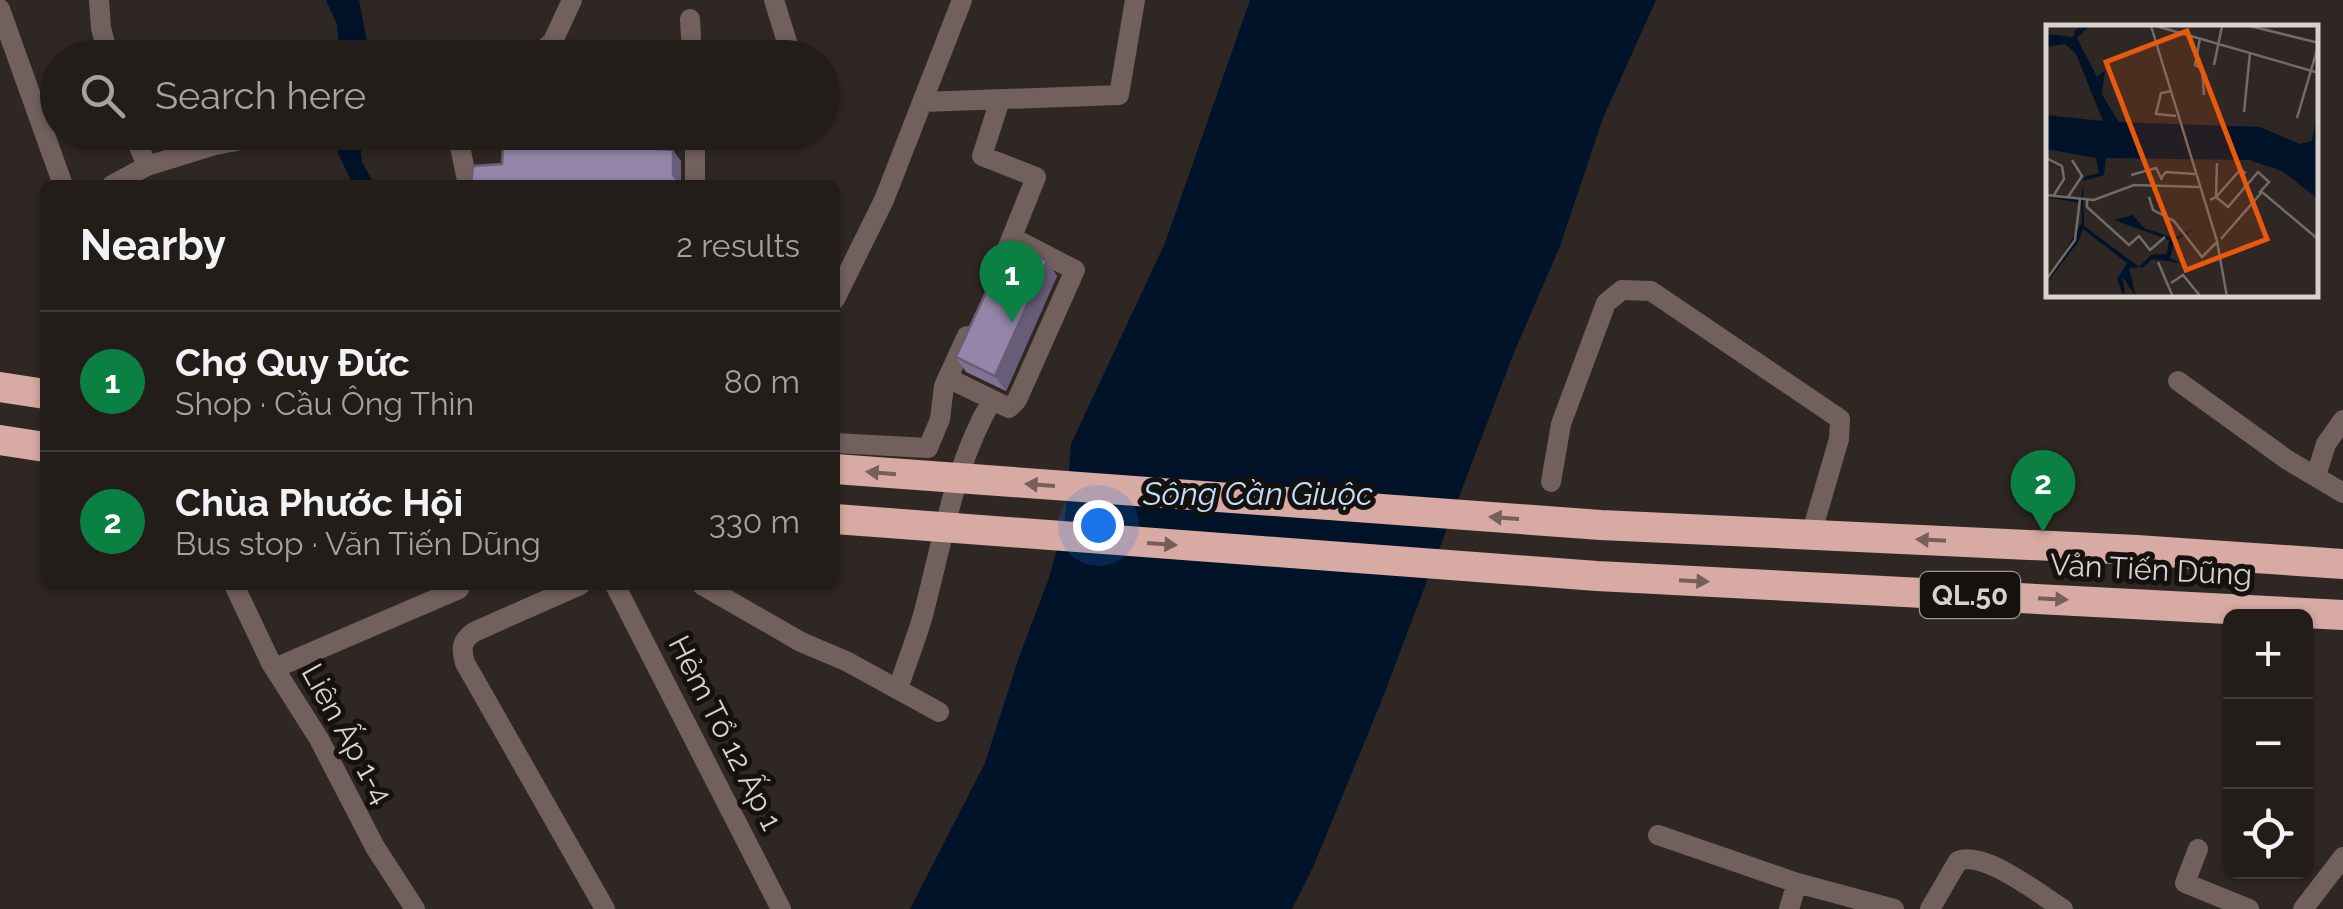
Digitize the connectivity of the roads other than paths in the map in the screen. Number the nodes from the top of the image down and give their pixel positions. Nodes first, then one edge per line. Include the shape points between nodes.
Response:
1 (99, 0) edge
2 (572, 0) edge
3 (774, 0) edge
4 (962, 0) edge
5 (1136, 0) edge
6 (0, 9) edge
7 (690, 18) dead end
8 (105, 40) edge
9 (553, 40) edge
10 (691, 40) edge
11 (786, 40) edge
12 (1000, 100) junction
13 (923, 102) junction
14 (40, 121) edge
15 (50, 150) edge
16 (140, 150) edge
17 (199, 150) edge
18 (461, 150) edge
19 (695, 150) edge
20 (147, 166) junction
21 (61, 180) edge
22 (121, 180) edge
23 (467, 180) edge
24 (695, 180) edge
25 (1013, 238) junction
26 (841, 271) edge
27 (989, 290) edge
28 (973, 324) edge
29 (948, 378) junction
30 (2178, 381) dead end
31 (0, 387) edge
32 (40, 393) edge
33 (992, 400) junction
34 (2343, 420) edge
35 (0, 440) edge
36 (840, 443) edge
37 (40, 446) edge
38 (840, 469) edge
39 (2316, 476) junction
40 (1551, 482) dead end
41 (2343, 493) edge
42 (840, 519) edge
43 (1811, 534) junction
44 (2343, 564) edge
45 (237, 590) edge
46 (457, 590) edge
47 (569, 590) edge
48 (618, 590) edge
49 (711, 590) edge
50 (2343, 616) edge
51 (276, 668) junction
52 (898, 689) junction
53 (938, 712) dead end
54 (1658, 835) dead end
55 (2198, 849) dead end
56 (2343, 857) edge
57 (1797, 883) junction
58 (415, 909) edge
59 (605, 909) edge
60 (781, 909) edge
61 (1788, 909) edge
62 (1893, 909) edge
63 (1930, 909) edge
64 (2062, 909) edge
65 (2249, 909) edge
66 (2303, 909) edge

1 - 8 street
2 - 9 street
3 - 11 street
4 - 13 street
5 - 12 street via 1119,95
6 - 14 street
7 - 10 street
12 - 13 street
12 - 25 street via 982,156 1036,176
13 - 26 street via 884,200
15 - 21 street
16 - 20 street
17 - 20 street
18 - 23 street
19 - 24 street
20 - 22 street
25 - 27 street
25 - 33 street via 1076,270 1014,406
28 - 29 street
29 - 33 street
29 - 36 street via 928,448
30 - 39 street
31 - 32 highway
33 - 52 street via 968,444
34 - 39 street
35 - 37 highway
43 -> 38 highway, Văn Tiến Dũng / QL.50
39 - 41 street
40 - 43 street via 1561,424 1606,303 1622,290 1651,292 1840,419
42 -> 50 highway, Văn Tiến Dũng / QL.50 via 1596,576
44 -> 43 highway, Văn Tiến Dũng / QL.50
45 - 51 street, Liên Ấp 1-4
46 - 51 street
47 - 59 street via 474,632 461,648
48 - 60 street, Hẻm Tổ 12 Ấp 1
49 - 52 street
51 - 58 street, Liên Ấp 1-4
52 - 53 street
54 - 57 street
55 - 65 street via 2185,883
56 - 66 street
57 - 61 street
57 - 62 street
63 - 64 street via 1958,861 1972,857

